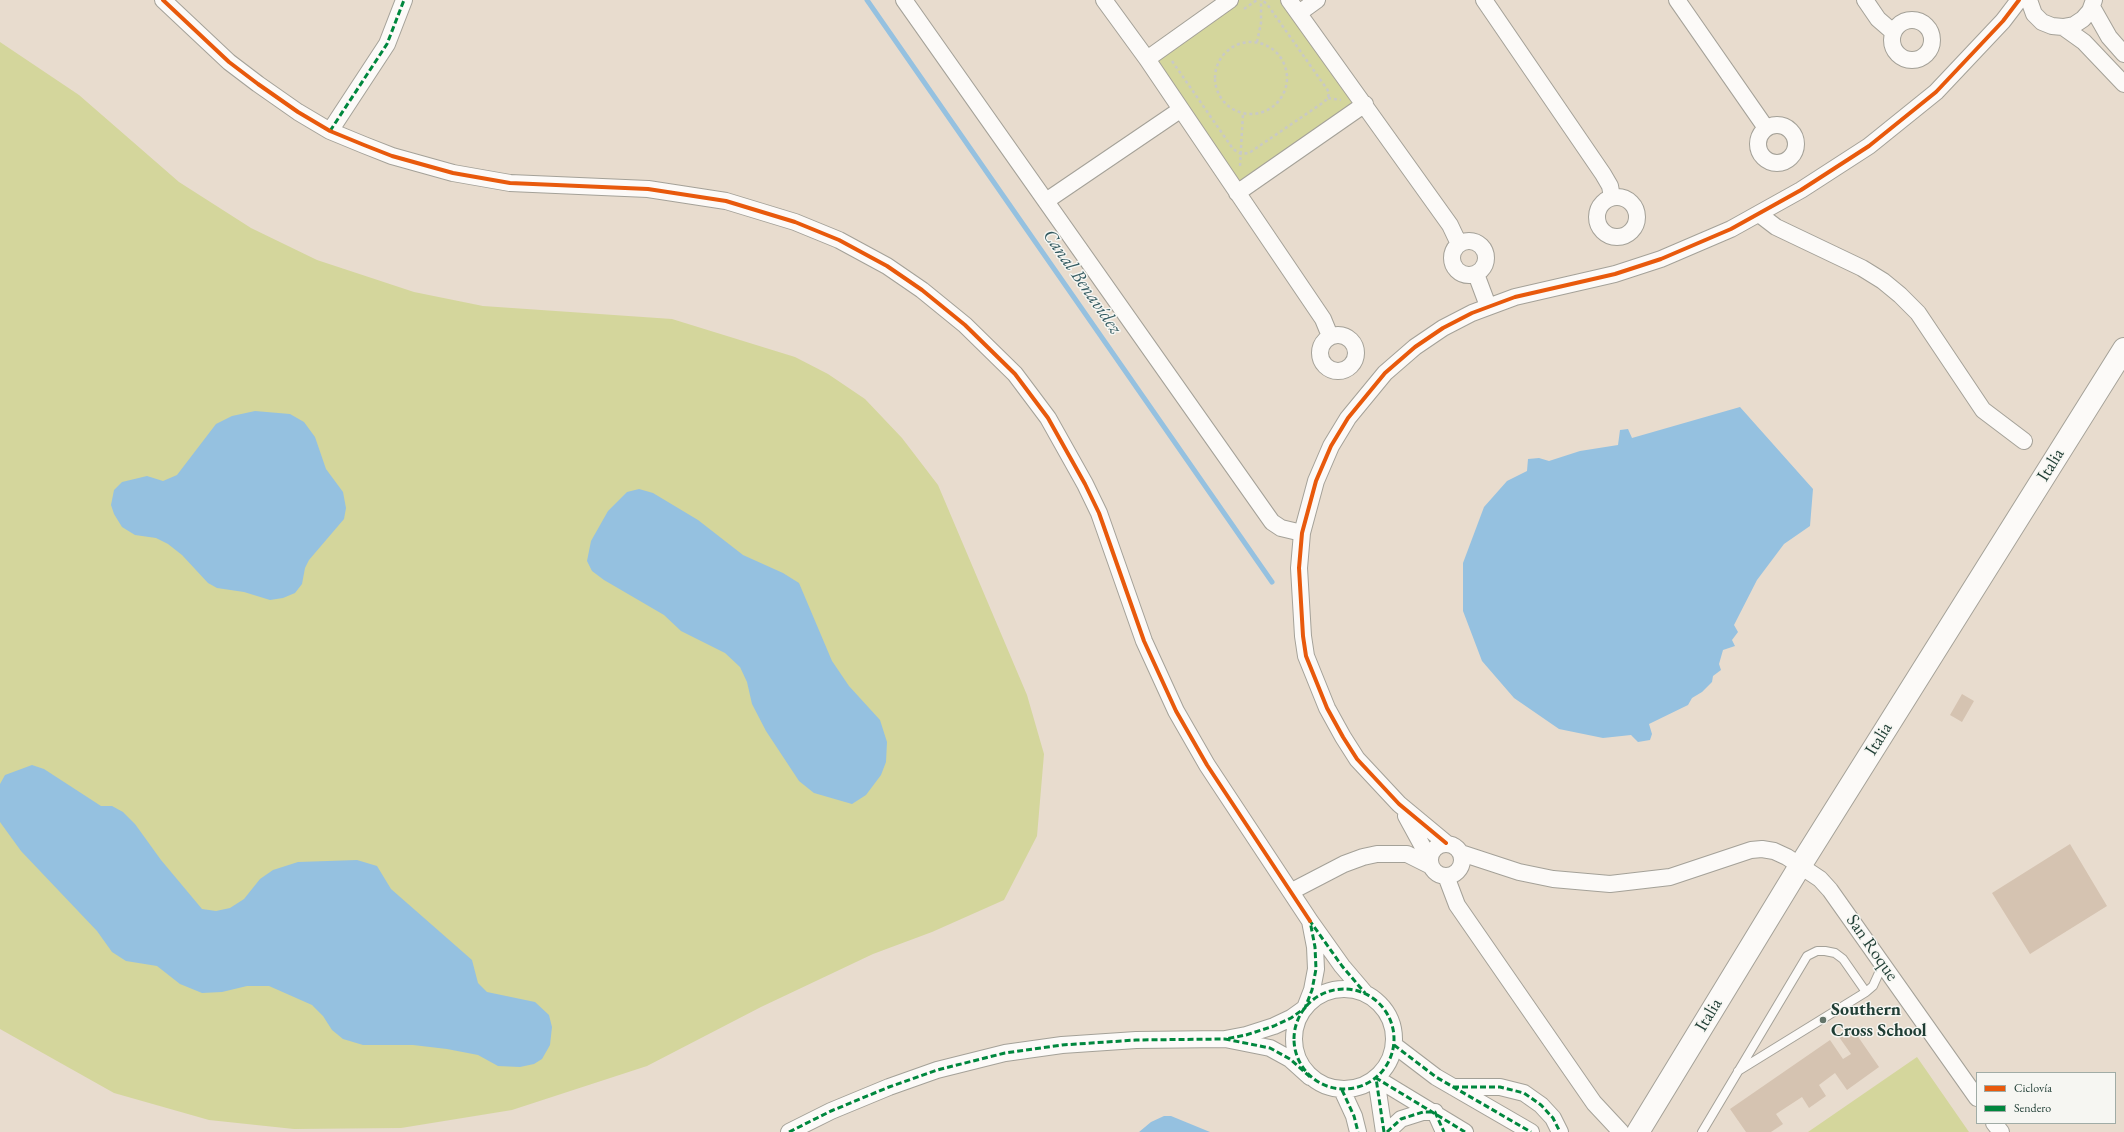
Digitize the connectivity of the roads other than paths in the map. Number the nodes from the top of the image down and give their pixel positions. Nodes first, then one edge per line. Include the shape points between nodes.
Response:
1 (163, 0) edge
2 (404, 0) edge
3 (904, 0) edge
4 (1104, 0) edge
5 (1230, 0) edge
6 (1317, 0) edge
7 (1484, 0) edge
8 (1677, 0) edge
9 (1865, 0) edge
10 (2019, 0) edge
11 (2029, 0) edge
12 (2093, 4) edge
13 (1294, 6) edge
14 (2002, 22) junction
15 (2046, 23) junction
16 (2063, 28) junction
17 (1893, 32) dead end
18 (2124, 54) edge
19 (1147, 60) junction
20 (2124, 84) edge
21 (1365, 104) junction
22 (1180, 110) junction
23 (1766, 128) dead end
24 (330, 131) junction
25 (1237, 193) junction
26 (1612, 197) dead end
27 (1046, 201) junction
28 (1759, 214) junction
29 (1459, 244) junction
30 (1476, 274) junction
31 (1488, 306) junction
32 (1330, 336) dead end
33 (2124, 349) edge
34 (2024, 441) dead end
35 (1302, 533) junction
36 (1399, 804) junction
37 (1446, 843) junction
38 (1461, 854) junction
39 (1430, 863) junction
40 (1800, 866) junction
41 (1446, 876) junction
42 (1292, 891) junction
43 (1310, 921) junction
44 (1883, 964) junction
45 (1866, 992) junction
46 (1365, 993) junction
47 (1305, 1008) junction
48 (1225, 1039) junction
49 (1394, 1045) junction
50 (1738, 1071) junction
51 (1310, 1077) junction
52 (1376, 1078) junction
53 (1453, 1087) junction
54 (1342, 1090) junction
55 (1976, 1097) edge
56 (1434, 1112) junction
57 (1995, 1124) edge
58 (790, 1132) edge
59 (1358, 1132) edge
60 (1384, 1132) edge
61 (1388, 1132) edge
62 (1444, 1132) edge
63 (1466, 1132) edge
64 (1531, 1132) edge
65 (1560, 1132) edge
66 (1621, 1132) edge
67 (1638, 1132) edge
68 (1702, 1132) edge
69 (2001, 1132) edge

1 - 24 street via 229,62 298,112
2 - 24 street via 387,44
3 - 27 street
4 - 19 street
5 - 19 street
6 - 13 street
7 - 26 street via 1603,174 1610,186
8 - 23 street
9 - 17 street via 1878,19
10 - 14 street
11 - 15 street via 2034,14
12 - 16 street via 2083,19
12 - 18 street via 2109,37
13 - 21 street
14 - 15 street via 2011,17 2020,17
14 - 28 street via 1936,92 1875,142 1807,187
15 - 16 street
16 - 20 street via 2084,42
19 - 22 street
21 - 25 street
21 - 29 street via 1450,225
22 - 25 street
22 - 27 street
24 - 42 street via 392,156 453,173 510,183 648,189 726,201 795,222 839,240 887,266 922,290 965,325 1010,370 1048,418 1099,513 1144,641 1176,711 1207,765
25 - 32 street via 1323,319
27 - 35 street via 1272,522 1281,528
28 - 31 street via 1731,229 1642,266 1536,291
28 - 34 street via 1776,228 1862,268 1900,295 1918,313 1983,410
29 - 30 street via 1452,254 1453,266 1461,274
29 - 30 street via 1475,242 1484,249 1487,259
30 - 31 street
31 - 35 street via 1443,328 1415,347 1385,373 1364,397 1331,446 1316,481
33 - 40 street, Italia
35 - 36 street via 1299,568 1306,656 1343,737 1370,774
36 - 37 street
36 - 39 street via 1421,840
37 - 38 street via 1455,846
37 - 39 street via 1436,846
38 - 40 street, San Roque via 1519,872 1590,884 1670,878 1752,850 1774,851
38 - 41 street via 1460,869
39 - 41 street via 1437,873
39 - 42 street via 1407,854 1377,854 1344,864
40 - 44 street, San Roque via 1820,879 1830,890
40 - 67 street, Italia
41 - 66 street via 1457,905 1594,1103
42 - 43 street
43 - 46 street
43 - 47 street via 1316,969
44 - 45 lane via 1876,982
44 - 55 street, San Roque
45 - 50 lane
45 - 50 lane via 1843,959 1835,953 1817,951 1806,956
46 - 47 street via 1349,989 1333,990 1317,996
46 - 49 street via 1378,1002 1388,1014 1393,1029
47 - 48 street via 1274,1026
47 - 51 street via 1297,1020 1295,1051 1300,1065
48 - 51 street via 1270,1048 1290,1059
48 - 58 street via 1136,1040 1062,1045 1004,1053 937,1070 889,1087
49 - 52 street via 1388,1063
49 - 53 street
50 - 68 lane
51 - 54 street via 1331,1088
52 - 54 street via 1354,1089
52 - 56 street
52 - 60 street
53 - 64 street
53 - 65 street via 1500,1087 1524,1093 1542,1105
54 - 59 street
56 - 61 street via 1411,1114 1401,1119
56 - 62 street
56 - 63 street
57 - 69 street

